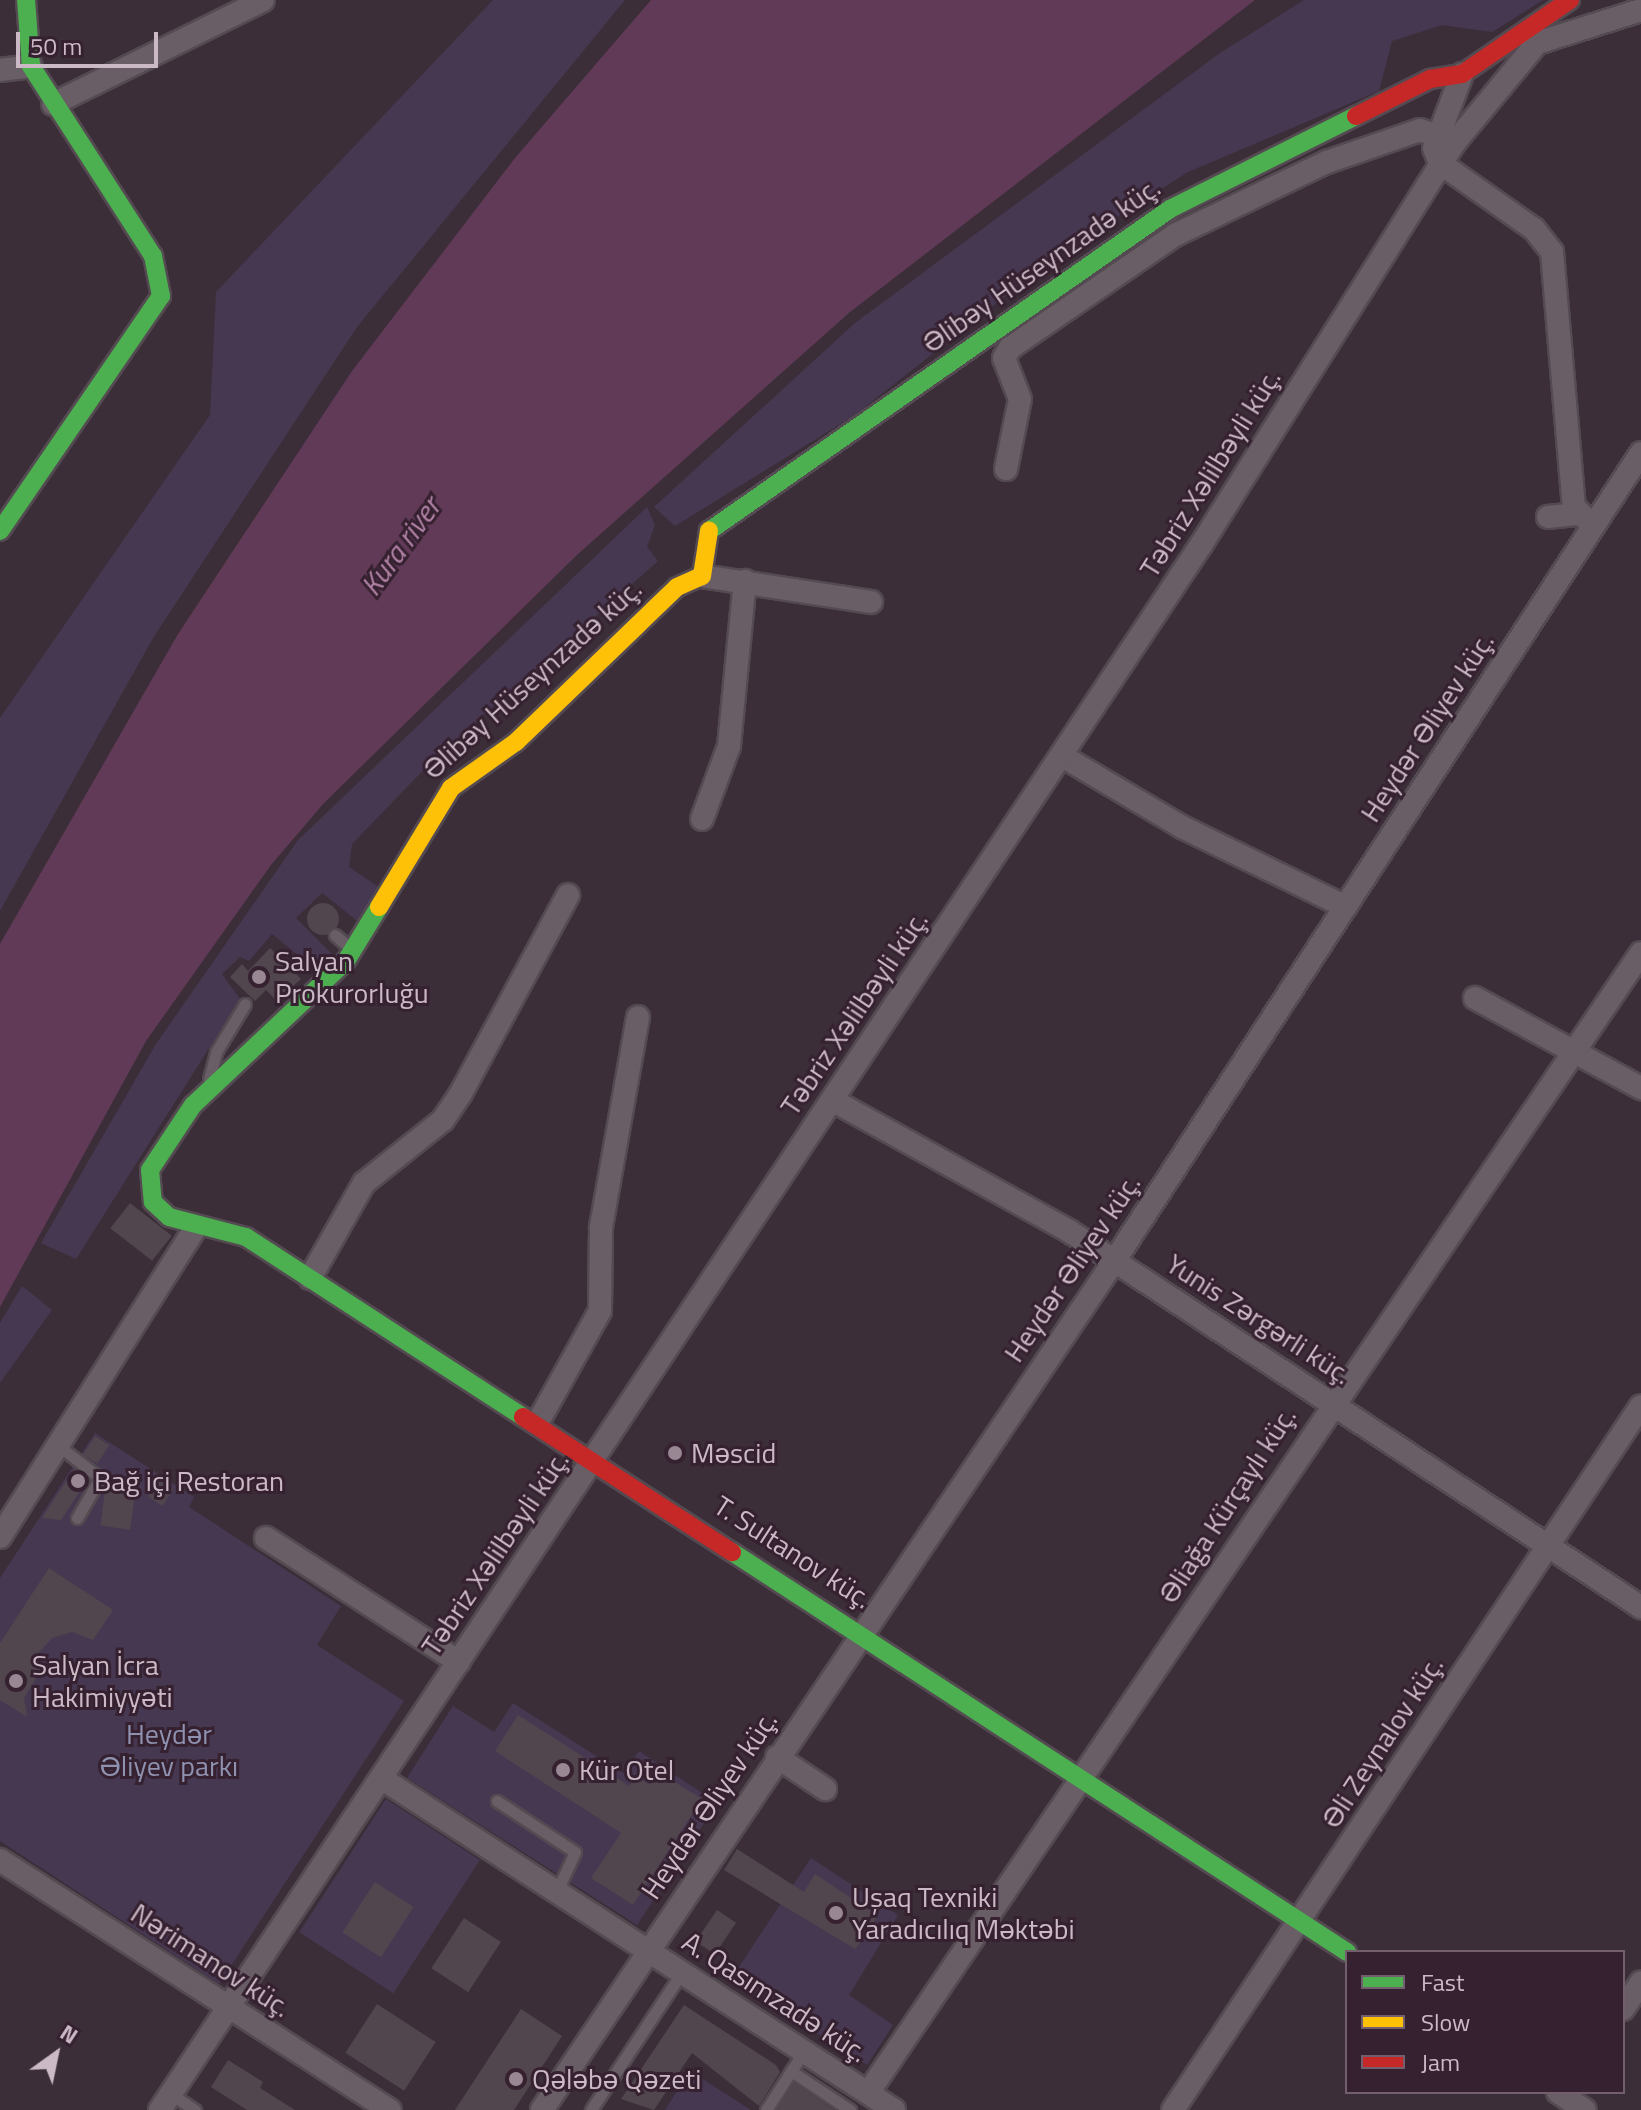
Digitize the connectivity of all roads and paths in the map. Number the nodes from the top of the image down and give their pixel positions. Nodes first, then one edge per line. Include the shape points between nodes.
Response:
1 (26, 0) edge
2 (263, 0) edge
3 (1570, 0) edge
4 (1641, 10) edge
5 (31, 66) junction
6 (0, 70) edge
7 (1462, 74) junction
8 (53, 104) junction
9 (1445, 137) junction
10 (1440, 163) junction
11 (1641, 453) edge
12 (1006, 469) dead end
13 (1548, 517) dead end
14 (1585, 520) junction
15 (0, 531) edge
16 (702, 576) junction
17 (745, 581) junction
18 (871, 602) dead end
19 (1062, 756) junction
20 (702, 819) dead end
21 (568, 895) dead end
22 (1346, 907) junction
23 (335, 935) dead end
24 (353, 951) junction
25 (1641, 953) edge
26 (1475, 998) dead end
27 (245, 1004) dead end
28 (638, 1017) dead end
29 (1573, 1051) junction
30 (1641, 1088) edge
31 (207, 1092) junction
32 (832, 1100) junction
33 (195, 1229) junction
34 (1115, 1260) junction
35 (310, 1278) junction
36 (1330, 1402) junction
37 (1641, 1406) edge
38 (538, 1422) junction
39 (59, 1446) junction
40 (594, 1458) junction
41 (77, 1518) dead end
42 (0, 1537) edge
43 (266, 1538) dead end
44 (1548, 1546) junction
45 (1641, 1607) edge
46 (861, 1633) junction
47 (459, 1662) junction
48 (777, 1757) junction
49 (1084, 1777) junction
50 (381, 1778) junction
51 (825, 1789) dead end
52 (497, 1801) dead end
53 (0, 1860) edge
54 (557, 1891) junction
55 (1300, 1921) junction
56 (649, 1950) junction
57 (1345, 1951) edge
58 (682, 1971) junction
59 (1641, 1982) edge
60 (1625, 2006) edge
61 (228, 2007) junction
62 (804, 2051) junction
63 (791, 2071) junction
64 (868, 2093) junction
65 (1562, 2098) edge
66 (165, 2102) edge
67 (195, 2110) edge
68 (390, 2110) edge
69 (542, 2110) edge
70 (591, 2110) edge
71 (766, 2110) edge
72 (850, 2110) edge
73 (894, 2110) edge
74 (1173, 2110) edge
75 (1585, 2110) edge

1 - 5 street
2 - 8 street
3 - 7 street, Əlibəy Hüseynzadə küç.
4 - 9 street, Təbriz Xəlilbəyli küç. via 1537,43
5 - 6 street
5 - 8 street
7 - 9 street
7 - 16 street, Əlibəy Hüseynzadə küç. via 1430,79 1214,186 1084,265 826,456 713,527 698,547
8 - 15 street via 153,256 161,296
9 - 10 street, Təbriz Xəlilbəyli küç.
9 - 12 street via 1358,149 1175,235 1010,348 1004,358 1020,399
10 - 14 street via 1534,229 1552,252
10 - 19 street, Təbriz Xəlilbəyli küç.
11 - 14 street, Heydər Əliyev küç.
13 - 14 street
14 - 22 street, Heydər Əliyev küç.
16 - 17 street
16 - 24 street, Əlibəy Hüseynzadə küç. via 677,587 540,720 451,788
17 - 18 street
17 - 20 street via 729,746
19 - 22 street via 1171,822
19 - 32 street, Təbriz Xəlilbəyli küç.
21 - 35 street via 443,1120 364,1183
22 - 34 street, Heydər Əliyev küç.
23 - 24 lane
24 - 31 street, Əlibəy Hüseynzadə küç. via 306,1007
25 - 29 street, Əliağa Kürçaylı küç.
26 - 29 street
27 - 31 lane via 216,1052
28 - 38 street via 601,1227 600,1311
29 - 30 street
29 - 36 street, Əliağa Kürçaylı küç.
31 - 33 street, Əlibəy Hüseynzadə küç. via 162,1143 148,1187 161,1211
32 - 34 street, Yunis Zərgərli küç. via 976,1174
32 - 40 street, Təbriz Xəlilbəyli küç.
33 - 35 street, T. Sultanov küç. via 246,1237
33 - 39 street
34 - 36 street, Yunis Zərgərli küç.
34 - 46 street, Heydər Əliyev küç.
35 - 38 street, T. Sultanov küç.
36 - 44 street, Yunis Zərgərli küç.
36 - 49 street, Əliağa Kürçaylı küç.
37 - 44 street, Əli Zeynalov küç.
38 - 40 street, T. Sultanov küç.
39 - 41 lane via 100,1478
39 - 42 street
40 - 46 street, T. Sultanov küç.
40 - 47 street, Təbriz Xəlilbəyli küç.
43 - 47 street
44 - 45 street, Yunis Zərgərli küç.
44 - 55 street, Əli Zeynalov küç.
46 - 48 street, Heydər Əliyev küç.
46 - 49 street, T. Sultanov küç.
47 - 50 street, Təbriz Xəlilbəyli küç.
48 - 51 street
48 - 56 street, Heydər Əliyev küç.
49 - 55 street, T. Sultanov küç.
49 - 64 street, Əliağa Kürçaylı küç.
50 - 54 street, A. Qasımzadə küç.
50 - 61 street, Təbriz Xəlilbəyli küç.
52 - 54 lane via 575,1852
53 - 61 street, Nərimanov küç.
54 - 56 street, A. Qasımzadə küç.
55 - 57 street, T. Sultanov küç.
55 - 74 street, Əli Zeynalov küç.
56 - 58 street, A. Qasımzadə küç.
56 - 69 street, Heydər Əliyev küç.
58 - 62 street, A. Qasımzadə küç.
58 - 70 lane
59 - 60 street
61 - 66 street, Təbriz Xəlilbəyli küç.
61 - 68 street, Nərimanov küç.
62 - 63 lane
62 - 64 street, A. Qasımzadə küç.
63 - 71 lane
63 - 72 lane
64 - 73 street, A. Qasımzadə küç.
65 - 75 street
66 - 67 lane

